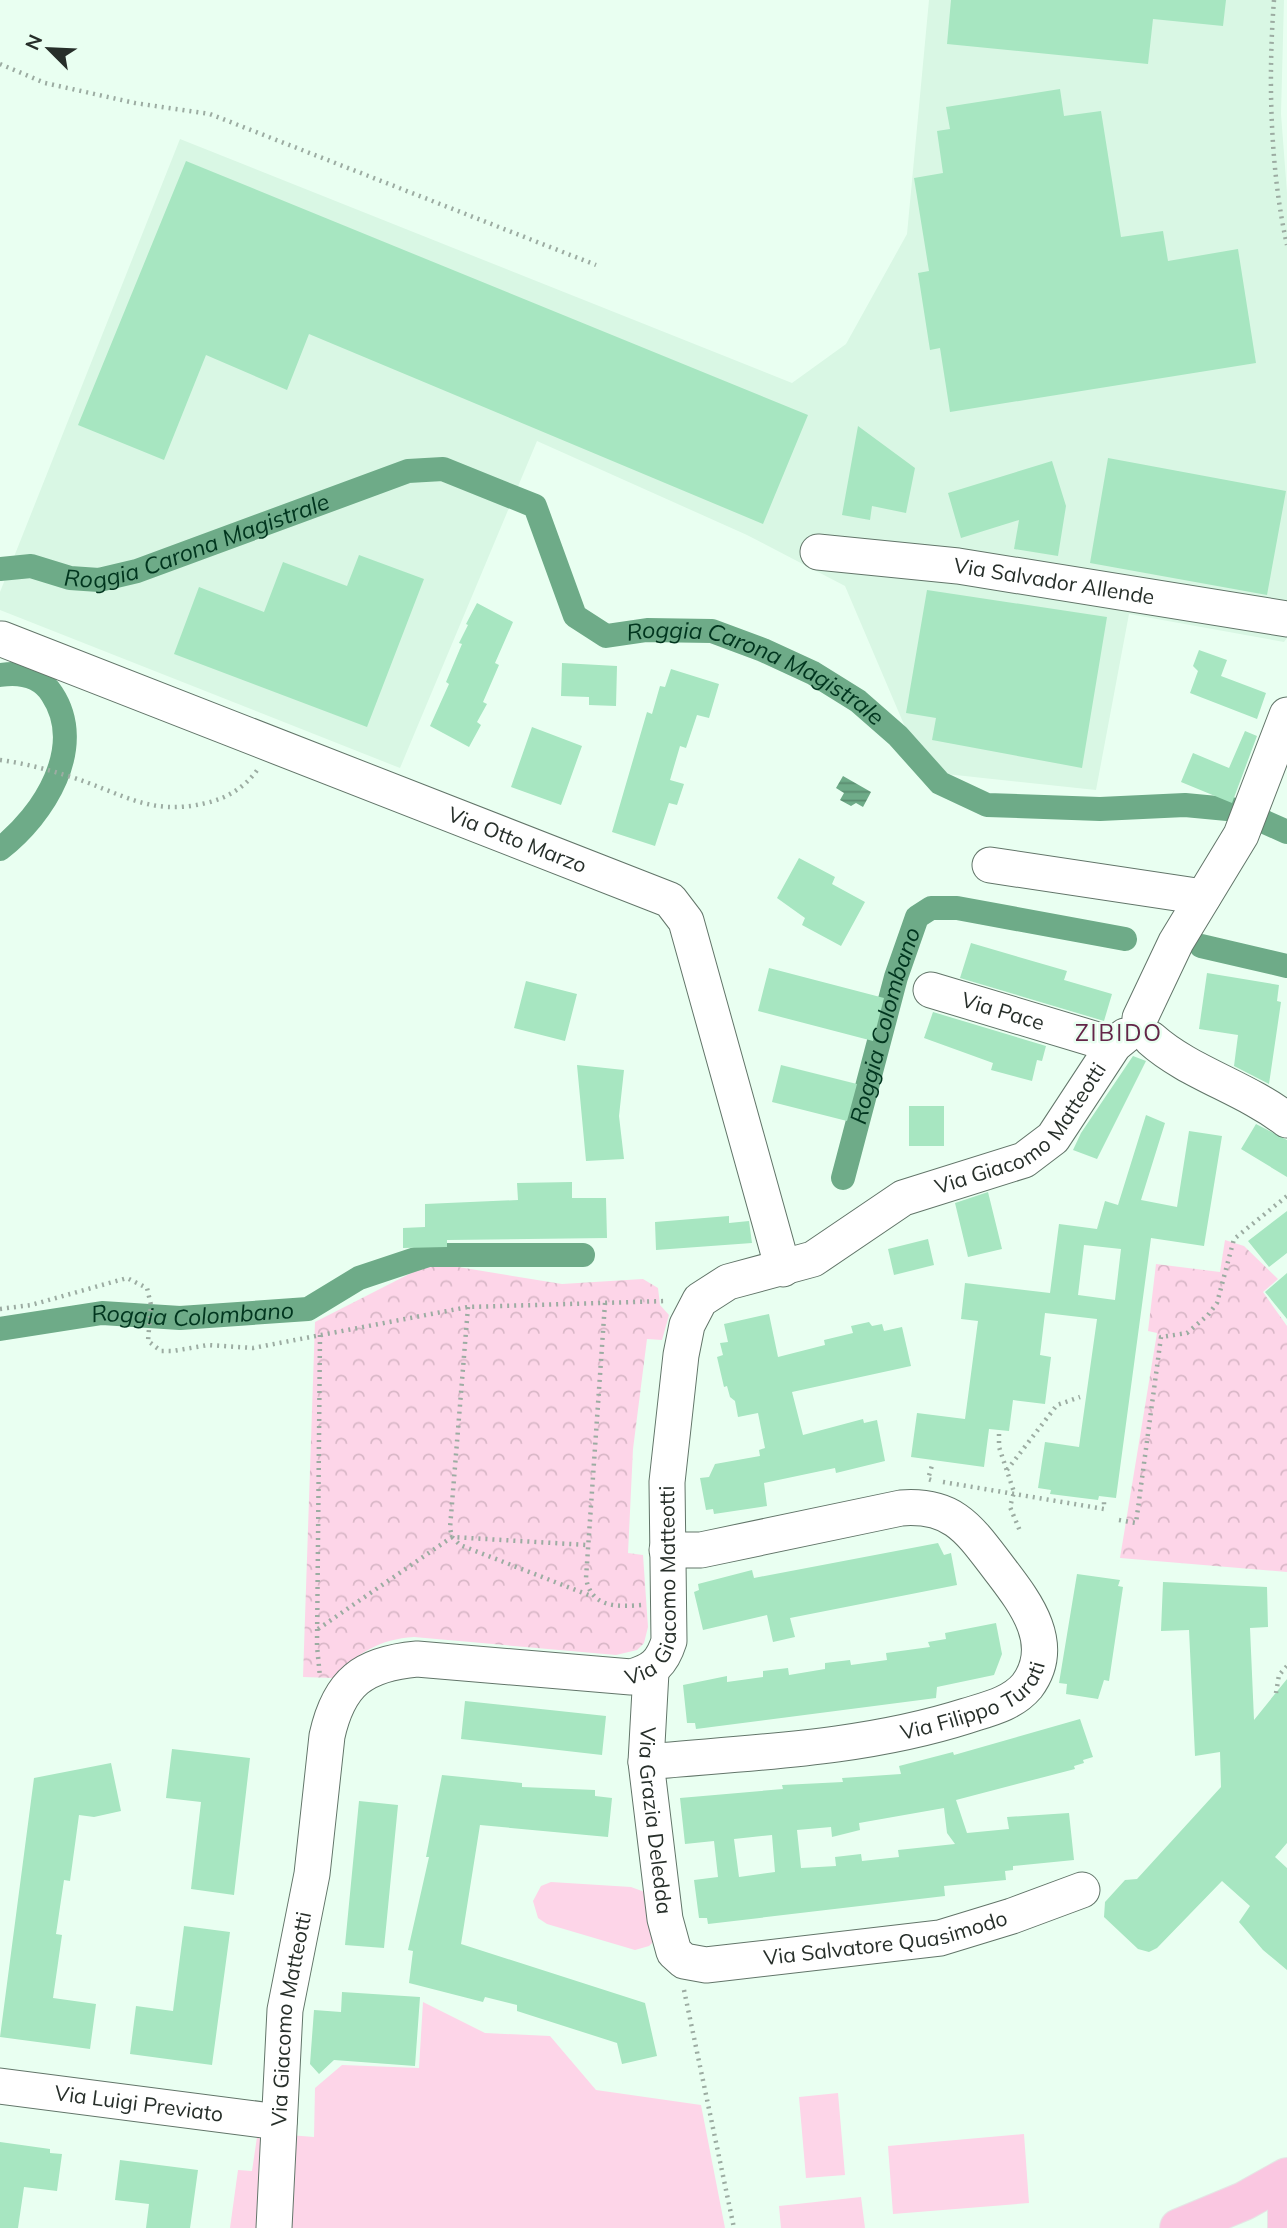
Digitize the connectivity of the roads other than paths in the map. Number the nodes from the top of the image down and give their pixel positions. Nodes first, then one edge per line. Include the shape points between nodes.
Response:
1 (818, 552) dead end
2 (1287, 620) edge
3 (2, 639) dead end
4 (1287, 715) edge
5 (990, 865) dead end
6 (1203, 897) junction
7 (931, 990) dead end
8 (1133, 1034) junction
9 (1287, 1120) edge
10 (783, 1269) junction
11 (667, 1550) junction
12 (651, 1672) junction
13 (646, 1762) junction
14 (1082, 1890) dead end
15 (684, 1961) joint
16 (0, 2086) edge
17 (279, 2122) junction
18 (1287, 2177) edge
19 (1287, 2199) edge
20 (274, 2228) edge
21 (1179, 2228) edge
22 (1287, 2228) edge

1 - 2 street, Via Salvador Allende via 958,566
3 - 10 street, Via Otto Marzo via 661,896 676,906 686,921
4 - 6 street, Via Giacomo Matteotti via 1247,822
5 - 6 street
6 - 8 street, Via Giacomo Matteotti via 1157,978
7 - 8 street, Via Pace
8 - 9 street
8 - 10 street, Via Giacomo Matteotti via 1039,1151 999,1169 903,1198 813,1259
10 - 11 street, Via Giacomo Matteotti via 728,1282 700,1300 687,1325 667,1482
11 - 12 street, Via Giacomo Matteotti via 669,1641
11 - 13 street, Via Filippo Turati via 708,1548 922,1506 957,1519 972,1533 1032,1612 1038,1652 1028,1684 1015,1697 931,1727 853,1743
12 - 13 street, Via Grazia Deledda
12 - 17 street, Via Giacomo Matteotti via 631,1677 417,1659 372,1667 339,1701 327,1736 312,1874 288,1984
13 - 15 street, Via Grazia Deledda via 665,1919 674,1952
14 - 15 street, Via Salvatore Quasimodo via 940,1937 706,1965
16 - 17 street, Via Luigi Previato
17 - 20 street, Via Giacomo Matteotti
18 - 21 main road
19 - 22 main road

